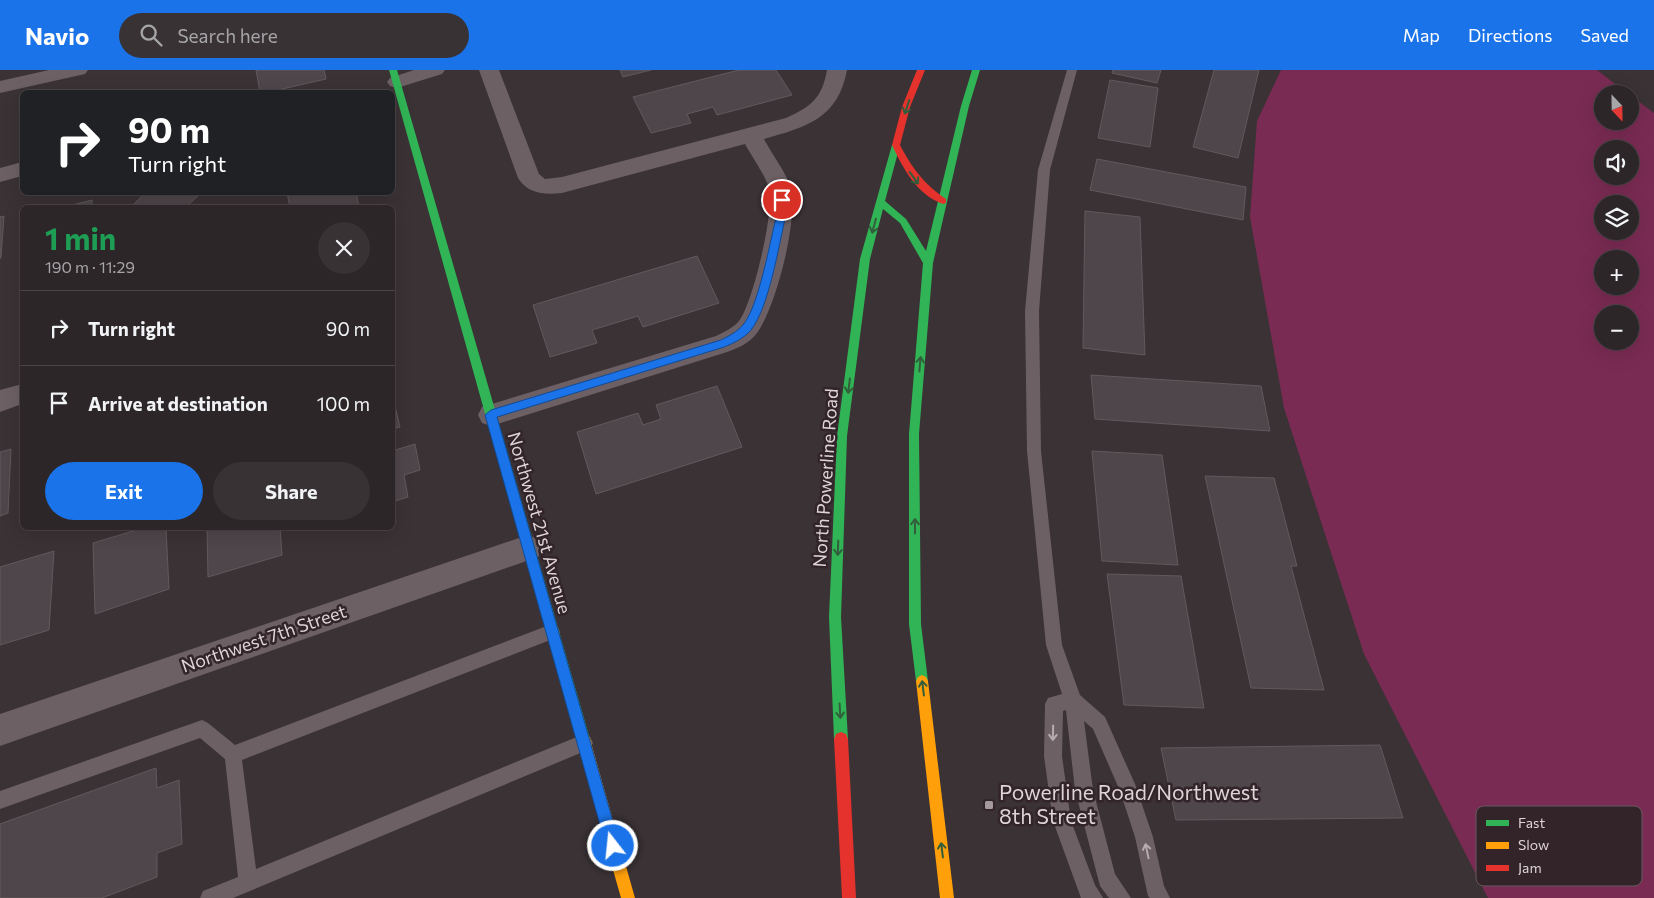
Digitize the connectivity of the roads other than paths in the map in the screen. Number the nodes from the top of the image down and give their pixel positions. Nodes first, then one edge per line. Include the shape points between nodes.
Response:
1 (435, 70) edge
2 (489, 70) edge
3 (837, 70) edge
4 (921, 70) edge
5 (976, 70) edge
6 (1072, 70) edge
7 (71, 71) edge
8 (395, 76) edge
9 (0, 87) edge
10 (751, 135) junction
11 (896, 145) junction
12 (20, 169) edge
13 (0, 174) edge
14 (943, 201) junction
15 (880, 202) junction
16 (928, 262) junction
17 (20, 395) edge
18 (0, 401) edge
19 (491, 415) junction
20 (528, 548) junction
21 (552, 632) junction
22 (1073, 700) junction
23 (0, 730) edge
24 (584, 743) junction
25 (233, 755) junction
26 (0, 800) edge
27 (248, 882) junction
28 (210, 898) edge
29 (628, 898) edge
30 (849, 898) edge
31 (948, 898) edge
32 (1093, 898) edge
33 (1121, 898) edge
34 (1160, 898) edge

1 - 8 street
2 - 10 street via 529,178 543,187 562,185
3 - 10 street via 830,94 815,113
4 -> 11 main road, North Powerline Road via 906,107
5 - 14 main road
6 - 22 lane via 1044,170 1032,311 1034,451 1054,644
7 - 9 street
8 - 19 main road, Northwest 21st Avenue
10 - 19 street via 780,188 782,200 759,307 747,327 724,343
11 -> 14 main road via 913,178 924,190
11 - 15 main road, North Powerline Road
12 - 13 street
14 - 16 main road
15 - 16 main road via 895,210 904,220
15 -> 30 main road, North Powerline Road via 865,259 842,436 835,618
31 -> 16 main road via 915,624 914,434
17 - 18 street
19 - 20 main road, Northwest 21st Avenue
20 - 21 main road, Northwest 21st Avenue
20 - 23 street, Northwest 7th Street
21 - 24 main road, Northwest 21st Avenue
21 - 25 lane
22 -> 32 lane via 1054,704 1053,756 1062,821
22 - 33 lane via 1084,790 1107,879
34 -> 22 lane via 1129,790 1099,723
24 - 27 lane
24 - 29 main road, Northwest 21st Avenue
25 - 26 lane via 202,729
25 - 27 lane
27 - 28 lane

